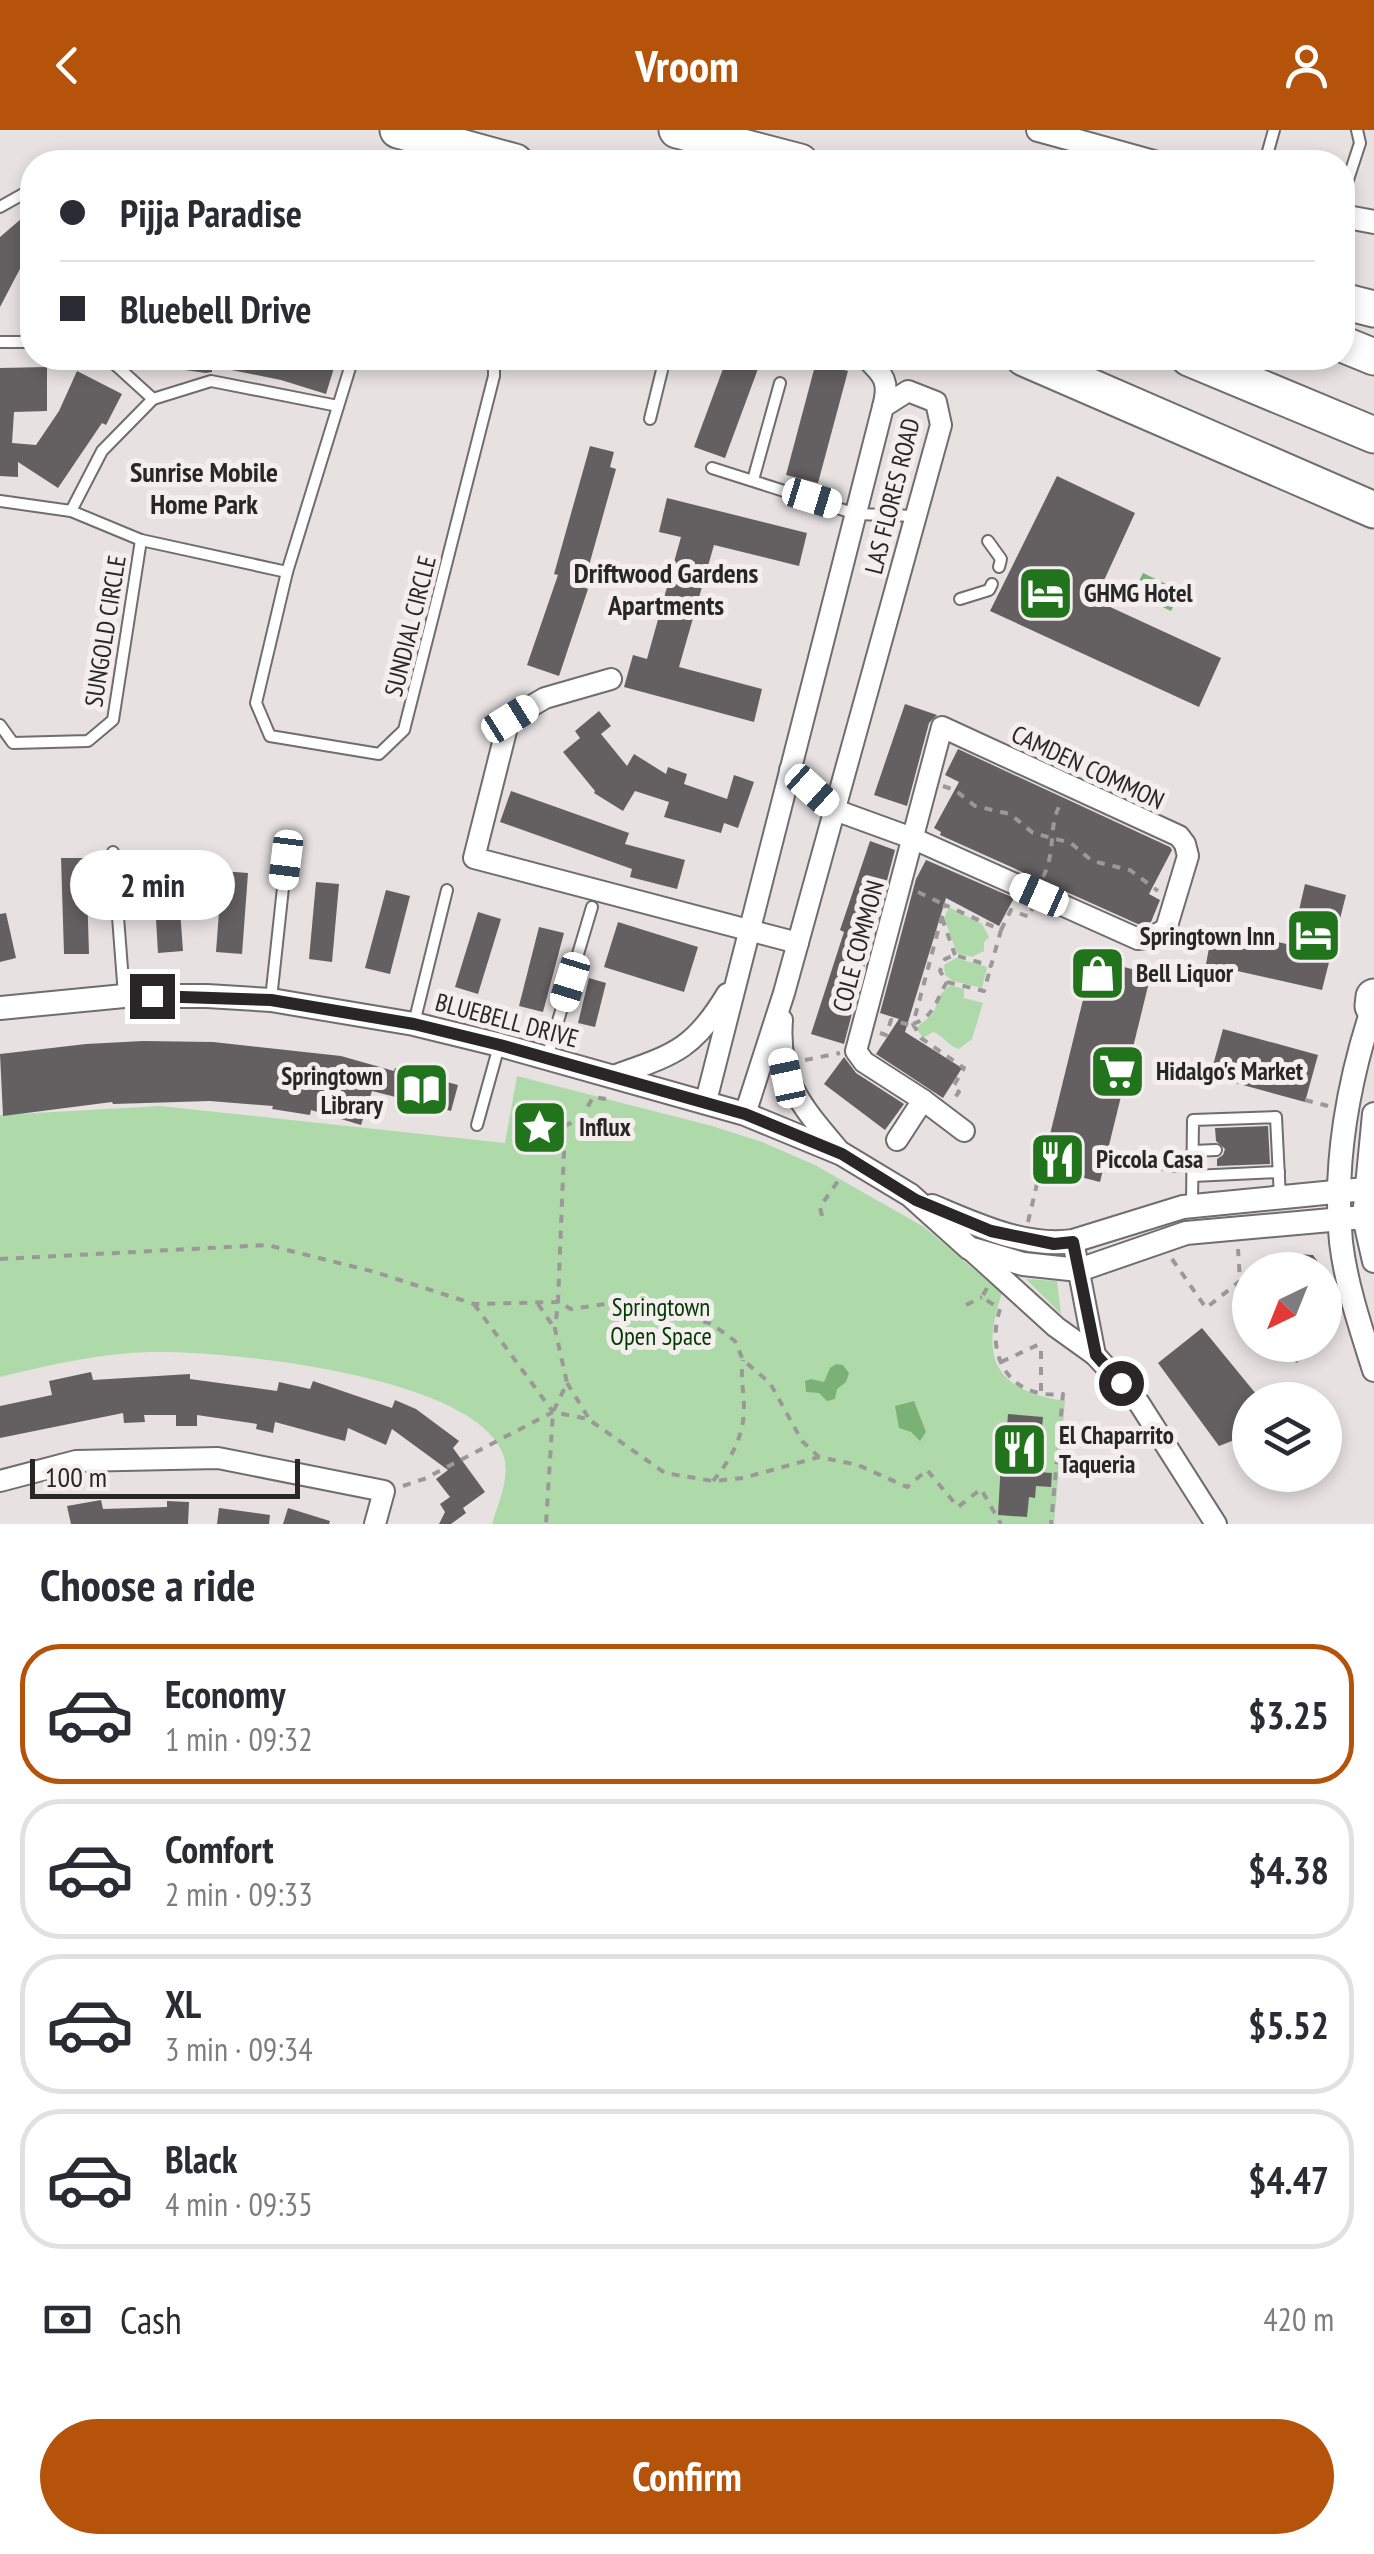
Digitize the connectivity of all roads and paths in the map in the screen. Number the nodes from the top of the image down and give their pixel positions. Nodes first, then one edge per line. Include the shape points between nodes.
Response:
1 (398, 130) edge
2 (678, 130) edge
3 (1038, 130) edge
4 (1357, 130) edge
5 (471, 150) edge
6 (754, 150) edge
7 (1110, 150) edge
8 (1355, 158) edge
9 (121, 370) edge
10 (349, 370) edge
11 (494, 370) edge
12 (662, 370) edge
13 (878, 370) edge
14 (1051, 370) edge
15 (1218, 370) edge
16 (780, 383) dead end
17 (152, 399) junction
18 (338, 406) junction
19 (883, 408) junction
20 (650, 419) dead end
21 (1374, 435) edge
22 (712, 468) dead end
23 (753, 480) junction
24 (0, 501) edge
25 (71, 511) junction
26 (1366, 511) edge
27 (856, 514) junction
28 (916, 516) junction
29 (141, 540) junction
30 (988, 541) dead end
31 (999, 567) dead end
32 (287, 572) junction
33 (992, 584) dead end
34 (960, 599) dead end
35 (611, 679) dead end
36 (0, 725) edge
37 (942, 727) joint
38 (790, 770) junction
39 (940, 785) dead end
40 (1069, 785) junction
41 (834, 810) junction
42 (912, 838) junction
43 (1054, 838) junction
44 (113, 852) dead end
45 (286, 860) dead end
46 (910, 888) dead end
47 (447, 890) dead end
48 (1039, 895) junction
49 (1176, 897) junction
50 (946, 904) junction
51 (592, 907) dead end
52 (942, 918) junction
53 (750, 930) junction
54 (1001, 930) junction
55 (798, 943) junction
56 (955, 954) junction
57 (991, 966) junction
58 (738, 975) junction
59 (947, 982) junction
60 (784, 992) junction
61 (124, 996) junction
62 (271, 1000) junction
63 (1374, 1002) edge
64 (0, 1008) edge
65 (414, 1024) junction
66 (914, 1025) junction
67 (500, 1045) junction
68 (856, 1051) junction
69 (547, 1058) junction
70 (805, 1060) dead end
71 (609, 1088) junction
72 (923, 1100) junction
73 (1305, 1100) dead end
74 (706, 1102) junction
75 (950, 1104) dead end
76 (1328, 1106) dead end
77 (745, 1114) junction
78 (1374, 1114) edge
79 (477, 1125) dead end
80 (964, 1131) dead end
81 (898, 1140) dead end
82 (1216, 1150) dead end
83 (1193, 1151) junction
84 (842, 1154) junction
85 (1136, 1157) dead end
86 (1042, 1167) dead end
87 (1193, 1171) junction
88 (1279, 1172) junction
89 (840, 1178) dead end
90 (1365, 1189) junction
91 (1338, 1190) junction
92 (1280, 1199) junction
93 (916, 1200) junction
94 (1192, 1206) junction
95 (822, 1216) dead end
96 (1364, 1217) junction
97 (1339, 1218) junction
98 (1028, 1222) dead end
99 (1073, 1242) junction
100 (969, 1248) junction
101 (1171, 1257) dead end
102 (0, 1260) edge
103 (1374, 1261) edge
104 (1078, 1270) junction
105 (992, 1280) dead end
106 (1232, 1287) edge
107 (982, 1297) junction
108 (536, 1302) junction
109 (558, 1302) junction
110 (474, 1304) junction
111 (966, 1305) dead end
112 (556, 1328) junction
113 (1050, 1334) dead end
114 (1041, 1345) junction
115 (1096, 1355) junction
116 (744, 1360) junction
117 (1001, 1362) junction
118 (1374, 1370) edge
119 (567, 1383) junction
120 (1040, 1392) junction
121 (554, 1412) junction
122 (588, 1418) junction
123 (819, 1457) junction
124 (0, 1481) edge
125 (712, 1481) junction
126 (384, 1491) junction
127 (374, 1524) edge
128 (546, 1524) edge
129 (1001, 1524) edge
130 (1051, 1524) edge
131 (1216, 1524) edge

1 - 5 highway
2 - 6 highway
3 - 7 street
4 - 8 lane
9 - 17 lane
10 - 18 lane, SUNDIAL CIRCLE
11 - 32 lane, SUNDIAL CIRCLE via 404,730 379,754 270,736 256,704
12 - 20 lane
13 - 19 street via 888,388
14 - 26 highway
15 - 21 highway
16 - 23 lane
17 - 18 lane via 211,382
17 - 25 lane via 102,451
18 - 32 lane, SUNDIAL CIRCLE
19 - 27 street, LAS FLORES ROAD
19 - 28 street, LAS FLORES ROAD via 908,391 936,402 941,425
22 - 23 lane
23 - 27 lane
24 - 25 lane
25 - 29 lane
27 - 28 lane
27 - 38 street, LAS FLORES ROAD
28 - 41 street, LAS FLORES ROAD
29 - 32 lane
29 - 36 lane, SUNGOLD CIRCLE via 113,720 88,740 13,743
30 - 31 lane via 1002,560
33 - 34 lane
35 - 53 street via 545,698 510,719 474,858
37 - 40 street, CAMDEN COMMON
37 - 42 street, COLE COMMON
38 - 41 street, CAMDEN COMMON
38 - 53 street, LAS FLORES ROAD
39 - 43 path
40 - 43 path
40 - 49 street, CAMDEN COMMON via 1178,836 1188,856
41 - 42 street, CAMDEN COMMON
41 - 55 street, LAS FLORES ROAD
42 - 48 street, CAMDEN COMMON
42 - 68 street, COLE COMMON
43 - 48 path
43 - 49 path
44 - 61 lane
45 - 62 lane
46 - 50 path
47 - 65 lane
48 - 49 street, CAMDEN COMMON via 1138,939 1166,928
48 - 54 path via 1029,917 1011,910
50 - 52 path
50 - 54 path
51 - 69 lane
52 - 56 path
52 - 66 path
53 - 55 street
53 - 58 street, LAS FLORES ROAD
54 - 57 path
55 - 60 street, LAS FLORES ROAD
56 - 57 path
56 - 59 path via 940,971
57 - 59 path via 984,991
58 - 71 street, LAS FLORES ROAD via 689,1044
58 - 74 street, LAS FLORES ROAD
59 - 66 path via 930,1015
60 - 77 street, LAS FLORES ROAD
60 - 84 street, LAS FLORES ROAD via 787,1078
61 - 62 street, BLUEBELL DRIVE
61 - 64 street, BLUEBELL DRIVE
62 - 65 street, BLUEBELL DRIVE
63 - 91 street via 1349,1103
65 - 67 street, BLUEBELL DRIVE
66 - 68 path via 891,1020 886,1034 873,1031 870,1047
66 - 75 path via 964,1068
67 - 69 street, BLUEBELL DRIVE
67 - 79 lane
68 - 70 path
68 - 72 street, COLE COMMON
69 - 71 street, BLUEBELL DRIVE
71 - 74 street, BLUEBELL DRIVE
71 - 109 path via 594,1096 582,1118 564,1126
72 - 80 street, COLE COMMON
72 - 81 street
73 - 76 path
74 - 77 street, BLUEBELL DRIVE
77 - 84 street, BLUEBELL DRIVE
78 - 90 street
82 - 83 lane
83 - 87 lane
83 - 88 lane via 1193,1120 1276,1117
84 - 93 street, BLUEBELL DRIVE
85 - 87 lane
86 - 98 path
87 - 88 lane
87 - 94 lane
88 - 92 lane
89 - 95 path via 820,1207
90 - 91 street, BLUEBELL DRIVE
90 - 96 street
91 - 92 street, BLUEBELL DRIVE
91 - 97 street
92 - 94 street, BLUEBELL DRIVE
93 - 99 street, BLUEBELL DRIVE via 991,1231
93 - 100 street, BLUEBELL DRIVE
94 - 99 street, BLUEBELL DRIVE
96 - 97 street, BLUEBELL DRIVE
96 - 103 street
97 - 104 street, BLUEBELL DRIVE via 1186,1233
97 - 118 street
99 - 104 street
100 - 104 street, BLUEBELL DRIVE
100 - 115 street
101 - 106 path via 1206,1308
102 - 110 path via 266,1244
104 - 115 street
105 - 107 path
107 - 111 path
107 - 117 path via 1000,1309 993,1329
108 - 109 path
108 - 110 path
108 - 112 path
109 - 112 path
109 - 116 path via 571,1309 626,1302 660,1319 712,1324 735,1341
110 - 121 path
112 - 119 path
113 - 114 path
114 - 117 path
114 - 120 path
115 - 131 street via 1139,1403
116 - 123 path via 770,1383 802,1441
116 - 125 path via 743,1426
117 - 120 path via 1024,1388
119 - 121 path
119 - 122 path
120 - 130 path via 1063,1394
121 - 122 path
121 - 126 path via 424,1480
121 - 128 path
122 - 125 path via 665,1473
123 - 125 path
123 - 129 path via 858,1465 907,1487 927,1470 958,1507 982,1489
124 - 126 street via 76,1461 218,1458
126 - 127 street

